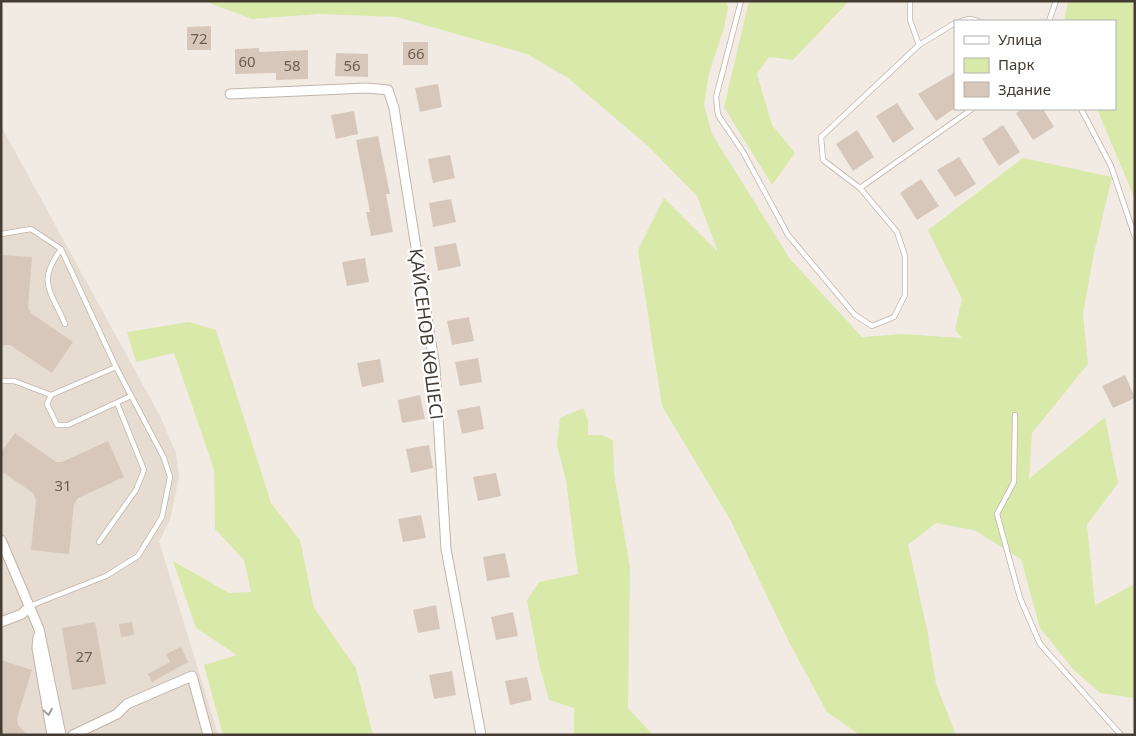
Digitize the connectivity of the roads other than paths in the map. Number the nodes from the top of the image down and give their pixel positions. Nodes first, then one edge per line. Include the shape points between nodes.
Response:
1 (741, 1) edge
2 (910, 1) edge
3 (1056, 1) edge
4 (1049, 20) edge
5 (954, 24) edge
6 (919, 46) junction
7 (230, 94) dead end
8 (971, 110) edge
9 (1082, 110) edge
10 (860, 188) junction
11 (1, 234) edge
12 (1135, 237) edge
13 (61, 249) junction
14 (65, 324) dead end
15 (116, 367) junction
16 (1, 381) edge
17 (51, 395) junction
18 (131, 396) junction
19 (117, 403) junction
20 (1015, 415) dead end
21 (1, 540) edge
22 (99, 542) dead end
23 (30, 606) junction
24 (1, 622) edge
25 (39, 629) junction
26 (52, 735) edge
27 (61, 735) edge
28 (73, 735) edge
29 (208, 735) edge
30 (481, 735) edge
31 (1121, 735) edge

1 - 10 lane via 716,97 718,115 743,152 788,235 855,315 872,326 894,317 905,295 905,256 897,232
2 - 6 lane via 910,20
3 - 4 lane
5 - 6 lane
6 - 10 lane via 821,137 823,160
7 - 30 street, ҚАЙСЕНОВ КӨШЕСІ via 367,88 388,90 394,108 435,368 446,549
8 - 10 lane
9 - 12 lane via 1111,166
11 - 13 lane via 31,229
13 - 14 lane via 49,264 46,279
13 - 15 lane
15 - 17 lane
15 - 18 lane
16 - 17 lane via 14,381
17 - 19 lane via 47,404 58,424 68,424
18 - 19 lane
18 - 23 lane via 164,458 170,477 162,517 138,556 106,576
19 - 22 lane via 144,470 136,490
20 - 31 lane via 1014,482 997,514 1020,598 1040,644
21 - 23 street
23 - 24 street via 22,614
23 - 25 street
25 -> 26 street via 37,648
25 - 27 street
28 - 29 street via 117,714 127,704 192,676

